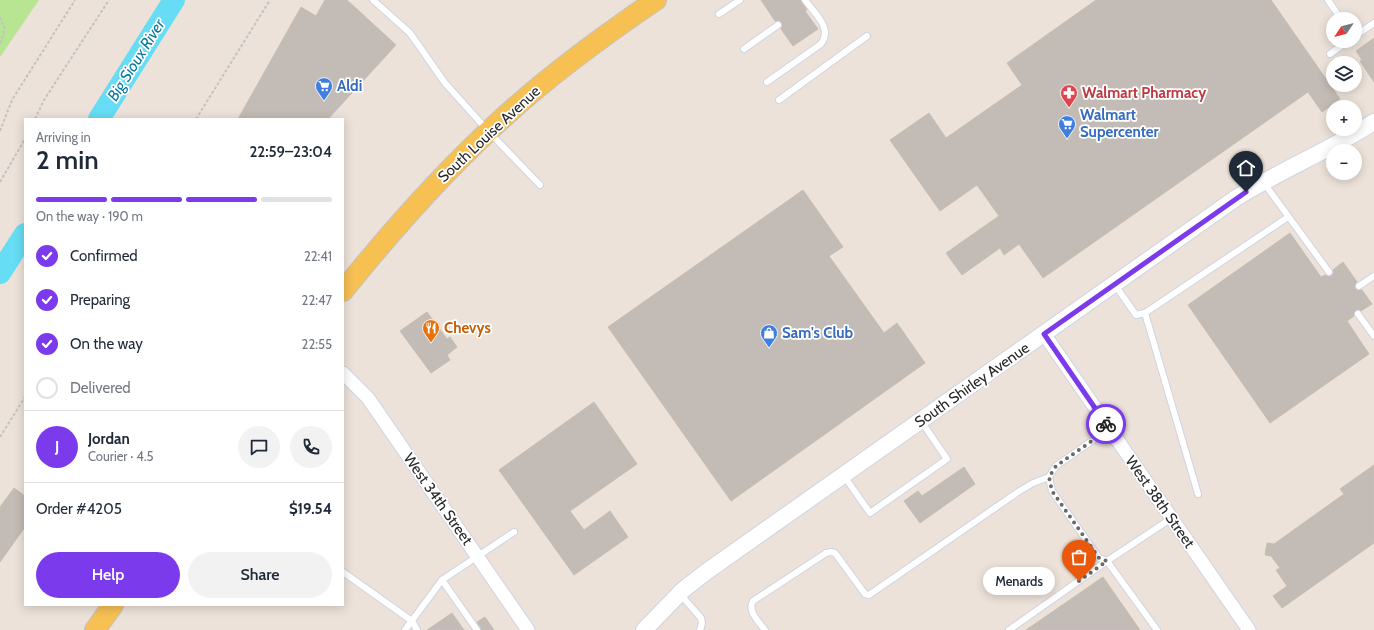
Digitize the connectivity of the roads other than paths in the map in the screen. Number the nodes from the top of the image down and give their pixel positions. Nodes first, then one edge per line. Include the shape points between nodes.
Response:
1 (373, 0) edge
2 (656, 0) edge
3 (740, 0) edge
4 (1328, 0) edge
5 (805, 3) edge
6 (1336, 12) edge
7 (719, 14) dead end
8 (1374, 23) edge
9 (778, 25) dead end
10 (1362, 31) edge
11 (867, 36) dead end
12 (1338, 48) edge
13 (744, 49) dead end
14 (1330, 54) dead end
15 (767, 82) dead end
16 (779, 100) dead end
17 (1374, 122) edge
18 (488, 132) junction
19 (1263, 182) junction
20 (540, 185) dead end
21 (1288, 217) junction
22 (1329, 272) dead end
23 (1374, 276) edge
24 (1115, 285) junction
25 (1359, 286) dead end
26 (344, 290) edge
27 (1145, 314) junction
28 (1358, 314) dead end
29 (1044, 334) junction
30 (1374, 336) edge
31 (344, 374) edge
32 (921, 421) junction
33 (1109, 429) junction
34 (844, 475) junction
35 (1049, 477) junction
36 (1198, 494) dead end
37 (1172, 518) junction
38 (514, 532) dead end
39 (478, 557) junction
40 (1107, 561) junction
41 (344, 573) edge
42 (442, 580) junction
43 (680, 593) junction
44 (112, 606) edge
45 (412, 621) junction
46 (95, 630) edge
47 (405, 630) edge
48 (418, 630) edge
49 (476, 630) edge
50 (528, 630) edge
51 (644, 630) edge
52 (700, 630) edge
53 (765, 630) edge
54 (1009, 630) edge
55 (1157, 630) edge
56 (1250, 630) edge

1 - 18 lane via 410,33 446,83
2 - 18 main road, South Louise Avenue via 555,74
3 - 7 lane
4 - 6 lane
5 - 15 lane via 826,28 826,37 821,44
8 - 10 lane
9 - 13 lane
11 - 16 lane
12 - 14 lane
17 - 19 street, South Shirley Avenue via 1347,139
18 - 20 lane
18 - 26 main road, South Louise Avenue via 409,211
19 - 21 lane
19 - 24 street, South Shirley Avenue via 1236,198
21 - 22 lane
21 - 27 lane
23 - 25 lane
24 - 27 lane via 1136,315
24 - 29 street, South Shirley Avenue
27 - 36 lane
28 - 30 lane
29 - 32 street, South Shirley Avenue
29 - 33 street, West 38th Street
31 - 39 street, West 34th Street via 368,398
32 - 34 street, South Shirley Avenue
32 - 34 lane via 947,459 870,513
33 - 35 lane via 1056,466
33 - 37 street, West 38th Street
34 - 43 street, South Shirley Avenue
35 - 40 lane via 1052,491 1099,558
35 - 53 lane via 1018,492 870,595 865,594 835,553 826,553 753,600 752,611
37 - 40 lane
37 - 56 street, West 38th Street
38 - 39 lane
39 - 42 lane
39 - 50 street, West 34th Street
40 - 54 lane
40 - 55 lane
41 - 45 lane
42 - 45 lane
42 - 49 lane
43 - 51 street, South Shirley Avenue
43 - 52 lane via 701,618
44 - 46 main road
45 - 47 lane
45 - 48 lane

